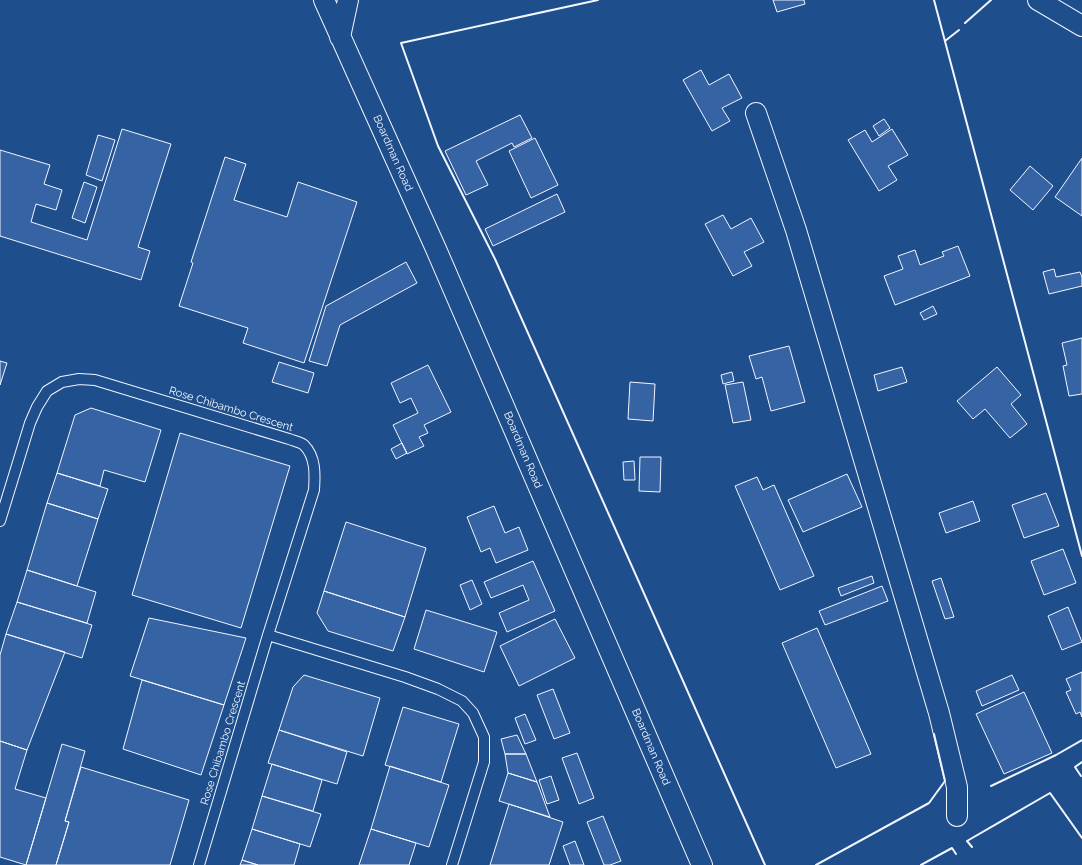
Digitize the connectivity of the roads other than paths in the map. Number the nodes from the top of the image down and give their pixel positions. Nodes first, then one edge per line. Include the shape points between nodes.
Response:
1 (324, 0) edge
2 (348, 0) edge
3 (1038, 0) edge
4 (1082, 26) edge
5 (340, 36) junction
6 (756, 113) dead end
7 (0, 521) edge
8 (268, 635) junction
9 (957, 816) dead end
10 (199, 865) edge
11 (452, 865) edge
12 (702, 865) edge

1 - 5 street, Boardman Road
2 - 5 street
3 - 4 street
5 - 12 street, Boardman Road via 443,264
6 - 9 street via 796,230 939,713 957,787
7 - 8 lane, Rose Chibambo Crescent via 37,407 47,391 62,382 95,380 303,444 311,455 314,466 314,490
8 - 10 lane, Rose Chibambo Crescent
8 - 11 lane via 438,689 462,701 473,713 484,738 484,762

